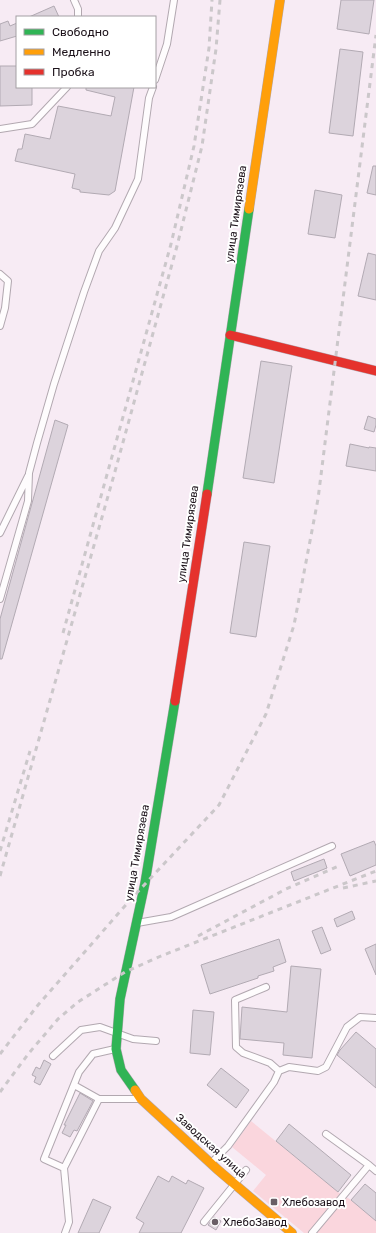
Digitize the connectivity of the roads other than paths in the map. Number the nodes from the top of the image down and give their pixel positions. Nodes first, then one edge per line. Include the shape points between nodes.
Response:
1 (74, 0) edge
2 (174, 0) edge
3 (280, 0) edge
4 (78, 16) edge
5 (156, 77) edge
6 (66, 88) edge
7 (153, 88) edge
8 (0, 129) edge
9 (0, 274) edge
10 (0, 326) edge
11 (230, 335) junction
12 (376, 371) edge
13 (29, 473) junction
14 (0, 533) edge
15 (0, 599) edge
16 (332, 846) dead end
17 (136, 923) junction
18 (266, 988) dead end
19 (376, 1018) edge
20 (117, 1034) junction
21 (156, 1041) dead end
22 (116, 1049) junction
23 (53, 1056) dead end
24 (121, 1070) joint
25 (279, 1071) junction
26 (74, 1085) junction
27 (99, 1099) junction
28 (141, 1099) junction
29 (326, 1134) dead end
30 (211, 1163) junction
31 (369, 1165) junction
32 (64, 1168) junction
33 (246, 1170) dead end
34 (376, 1171) edge
35 (234, 1184) junction
36 (204, 1222) dead end
37 (65, 1233) edge
38 (292, 1233) edge
39 (312, 1233) edge

1 - 4 lane
2 - 5 lane via 167,44
3 - 11 main road, улица Тимирязева
6 - 8 lane via 32,124
7 - 13 lane via 149,98 138,179 116,228 99,251 54,384
9 - 10 lane via 8,281
11 - 12 main road
11 - 17 main road, улица Тимирязева via 145,883
13 - 14 lane
13 - 15 lane via 28,501
16 - 17 lane via 171,917
17 - 20 main road, улица Тимирязева via 120,999
18 - 25 lane via 235,1000 236,1047 243,1053 270,1063
19 - 25 lane via 360,1017 347,1027 326,1067 318,1071 289,1067
20 - 21 lane via 132,1039
20 - 22 main road, улица Тимирязева
20 - 23 lane via 100,1028 80,1030
22 - 24 main road, улица Тимирязева
22 - 26 lane via 93,1054 79,1072
24 - 28 main road, Заводская улица
25 - 30 lane via 274,1082 228,1146
26 - 27 lane
26 - 32 lane via 44,1159
27 - 28 lane
27 - 32 lane
28 - 30 main road, Заводская улица
29 - 31 lane
30 - 35 main road, Заводская улица
31 - 34 lane
31 - 39 lane
32 - 37 lane via 69,1222
33 - 35 lane
35 - 36 lane
35 - 38 main road, Заводская улица

